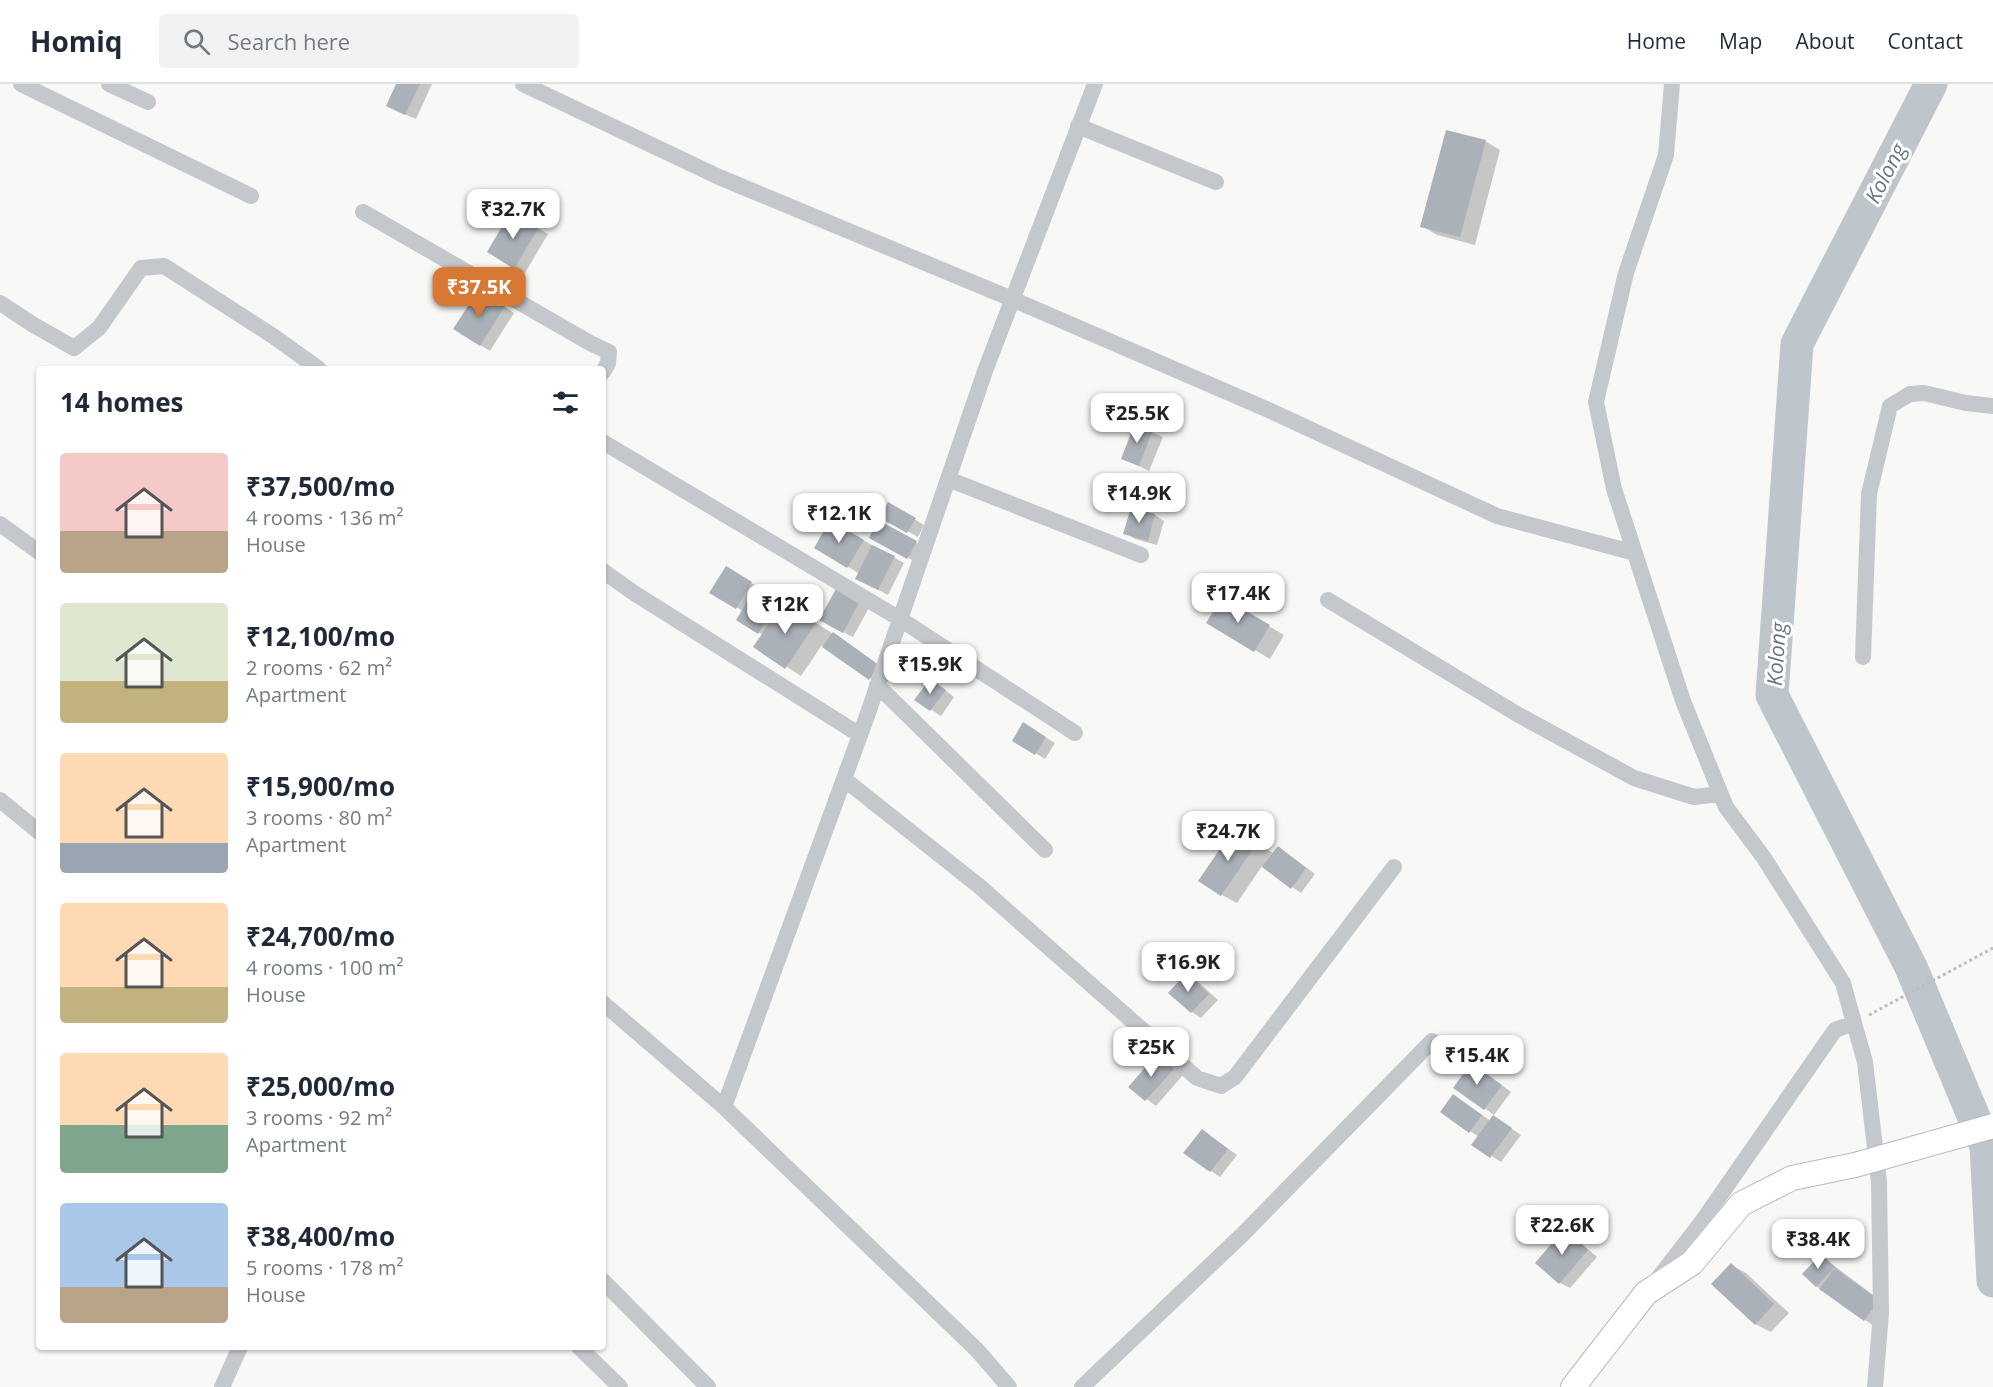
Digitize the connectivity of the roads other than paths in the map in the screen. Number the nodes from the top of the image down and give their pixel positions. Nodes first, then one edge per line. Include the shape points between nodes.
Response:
1 (21, 84) edge
2 (109, 84) edge
3 (523, 84) edge
4 (1672, 84) edge
5 (1090, 85) edge
6 (148, 102) dead end
7 (1078, 126) junction
8 (1216, 182) dead end
9 (252, 196) dead end
10 (363, 212) dead end
11 (1012, 299) junction
12 (0, 303) edge
13 (315, 366) edge
14 (606, 367) edge
15 (1993, 406) edge
16 (606, 444) edge
17 (948, 479) junction
18 (0, 524) edge
19 (36, 550) edge
20 (1635, 553) junction
21 (1141, 555) dead end
22 (606, 573) edge
23 (1328, 600) dead end
24 (900, 619) junction
25 (1863, 657) dead end
26 (877, 685) junction
27 (1074, 733) dead end
28 (860, 735) junction
29 (844, 779) junction
30 (1720, 794) junction
31 (0, 801) edge
32 (36, 830) edge
33 (1045, 850) dead end
34 (1394, 867) dead end
35 (606, 1006) edge
36 (1854, 1023) junction
37 (1432, 1041) dead end
38 (724, 1107) junction
39 (1993, 1126) edge
40 (606, 1284) edge
41 (1646, 1293) junction
42 (239, 1350) edge
43 (582, 1350) edge
44 (222, 1387) edge
45 (620, 1387) edge
46 (708, 1387) edge
47 (1009, 1387) edge
48 (1083, 1387) edge
49 (1573, 1387) edge
50 (1875, 1387) edge

1 - 9 street
2 - 6 street
3 - 11 street via 719,177
4 - 20 street via 1666,155 1626,273 1596,402 1614,489
5 - 7 street
7 - 8 street
7 - 11 street
10 - 14 street via 609,352
11 - 17 street
11 - 20 street via 1273,412 1497,516
12 - 13 street via 74,348 99,328 141,268 164,266
15 - 25 street via 1924,393 1910,394 1890,406 1869,494
16 - 24 street
17 - 21 street
17 - 24 street
18 - 19 street
20 - 30 street via 1683,701
22 - 28 street
23 - 30 street via 1517,714 1634,778 1694,797
24 - 26 street
24 - 27 street
26 - 28 street
26 - 33 street
28 - 29 street
29 - 34 street via 979,886 1197,1078 1221,1086 1235,1077
29 - 38 street
30 - 36 street via 1843,983
31 - 32 street
35 - 38 street
36 - 41 street via 1835,1030 1701,1223
36 - 50 street via 1865,1062 1878,1182 1881,1313
37 - 48 street via 1242,1235
38 - 47 street via 977,1350
39 - 41 street, bridge via 1855,1165 1792,1178 1741,1204 1692,1263
40 - 46 street
41 - 49 street
42 - 44 street
43 - 45 street

